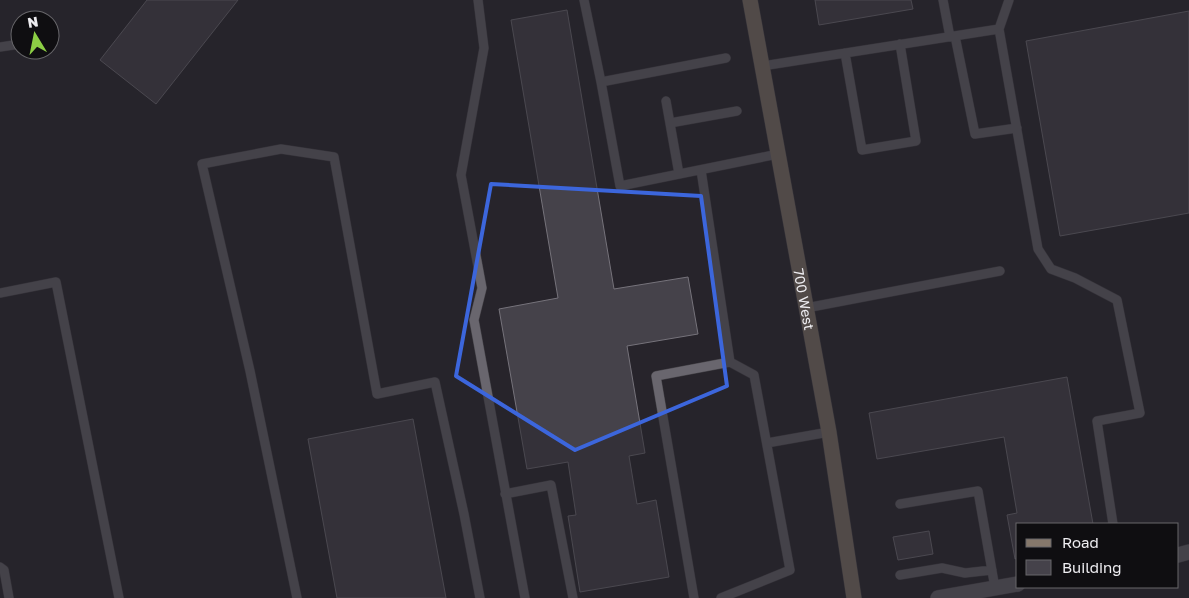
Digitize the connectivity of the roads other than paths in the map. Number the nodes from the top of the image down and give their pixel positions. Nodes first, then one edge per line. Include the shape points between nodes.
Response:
1 (478, 0) edge
2 (584, 0) edge
3 (750, 0) edge
4 (943, 0) edge
5 (1009, 0) edge
6 (999, 29) junction
7 (952, 36) junction
8 (900, 44) junction
9 (845, 53) junction
10 (726, 58) dead end
11 (762, 66) junction
12 (601, 82) junction
13 (666, 101) dead end
14 (737, 111) dead end
15 (670, 123) junction
16 (1017, 128) junction
17 (778, 154) junction
18 (701, 170) junction
19 (679, 174) junction
20 (1000, 271) dead end
21 (0, 293) edge
22 (806, 308) junction
23 (730, 362) junction
24 (828, 432) junction
25 (767, 443) junction
26 (505, 494) junction
27 (900, 504) dead end
28 (1113, 523) edge
29 (0, 567) edge
30 (992, 570) junction
31 (900, 575) dead end
32 (1016, 584) edge
33 (995, 588) junction
34 (9, 598) edge
35 (119, 598) edge
36 (297, 598) edge
37 (480, 598) edge
38 (525, 598) edge
39 (573, 598) edge
40 (694, 598) edge
41 (721, 598) edge
42 (854, 598) edge
43 (938, 598) edge

1 - 26 lane via 484,48 462,175 482,288 474,320
2 - 12 lane
3 - 11 street, 700 West
4 - 7 lane
5 - 6 lane
6 - 7 lane
6 - 16 lane
7 - 8 lane
7 - 16 lane via 975,134
8 - 9 lane
8 - 9 lane via 916,142 862,150
9 - 11 lane
10 - 12 lane
11 - 17 street, 700 West
12 - 19 lane via 620,186
13 - 15 lane
14 - 15 lane
15 - 19 lane
16 - 28 lane via 1038,248 1051,269 1117,300 1140,413 1097,422
17 - 18 lane
17 - 22 street, 700 West
18 - 19 lane
18 - 23 lane
20 - 22 lane
21 - 35 lane via 56,282
22 - 24 street, 700 West
23 - 25 lane via 754,375
23 - 40 lane via 656,376
24 - 25 lane
24 - 42 street, 700 West
25 - 41 lane via 790,570
26 - 38 lane
26 - 39 lane via 551,485
27 - 30 lane via 978,491
29 - 34 lane via 4,570
30 - 31 lane via 964,573 942,568
30 - 33 lane
32 - 33 street
33 - 43 street
36 - 37 lane via 250,371 202,164 281,149 334,157 377,394 434,382

